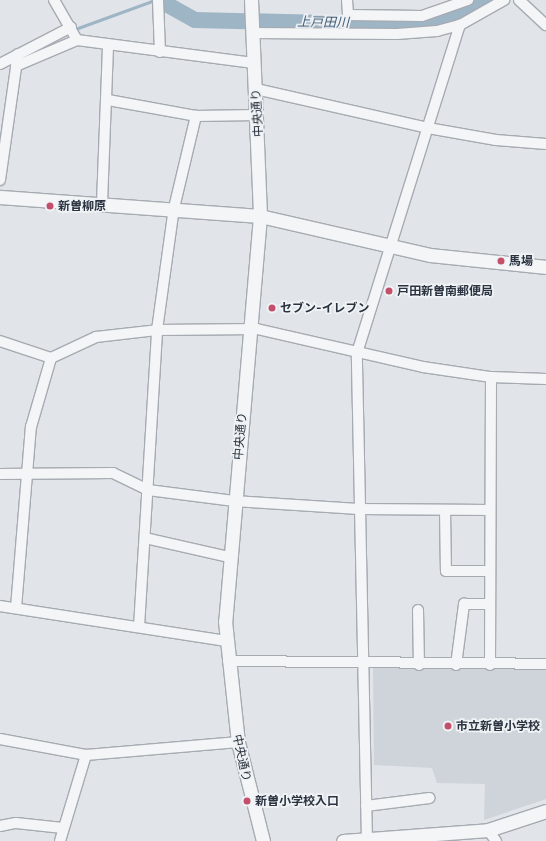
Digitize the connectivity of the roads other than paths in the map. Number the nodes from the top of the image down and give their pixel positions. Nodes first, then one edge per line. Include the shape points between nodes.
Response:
1 (54, 0) edge
2 (251, 0) edge
3 (347, 0) edge
4 (468, 0) edge
5 (504, 0) edge
6 (519, 0) edge
7 (158, 4) edge
8 (253, 25) junction
9 (460, 25) junction
10 (546, 25) edge
11 (70, 27) junction
12 (77, 40) junction
13 (108, 45) junction
14 (160, 52) junction
15 (18, 54) junction
16 (0, 64) edge
17 (254, 64) junction
18 (16, 66) junction
19 (256, 89) junction
20 (108, 100) junction
21 (257, 115) junction
22 (196, 116) junction
23 (428, 128) junction
24 (546, 144) edge
25 (0, 180) edge
26 (0, 197) edge
27 (102, 203) junction
28 (174, 208) junction
29 (260, 216) junction
30 (390, 246) junction
31 (546, 267) edge
32 (250, 329) junction
33 (157, 330) junction
34 (0, 341) edge
35 (357, 353) junction
36 (51, 358) junction
37 (490, 377) junction
38 (546, 379) edge
39 (25, 471) junction
40 (0, 474) edge
41 (148, 490) junction
42 (234, 501) junction
43 (359, 509) junction
44 (445, 510) junction
45 (489, 510) junction
46 (145, 538) junction
47 (229, 557) junction
48 (489, 571) junction
49 (489, 604) junction
50 (0, 606) edge
51 (16, 608) junction
52 (418, 610) dead end
53 (139, 627) junction
54 (226, 641) junction
55 (228, 661) junction
56 (364, 664) junction
57 (546, 664) edge
58 (419, 665) junction
59 (456, 665) junction
60 (490, 665) junction
61 (0, 739) edge
62 (238, 742) junction
63 (86, 755) junction
64 (429, 798) dead end
65 (366, 806) junction
66 (546, 811) edge
67 (0, 826) edge
68 (63, 828) junction
69 (488, 830) junction
70 (367, 839) edge
71 (60, 841) edge
72 (264, 841) edge
73 (343, 841) edge
74 (496, 841) edge

1 - 11 street
2 - 8 street, 中央通り
3 - 4 street via 348,15 422,16
5 - 9 street
6 - 10 street
7 - 14 street
8 - 9 street via 397,34
8 - 17 street, 中央通り
9 - 23 street
11 - 12 street
11 - 15 street
12 - 13 street
12 - 18 street
13 - 14 street
13 - 20 street
14 - 17 street
15 - 16 street
15 - 18 street
17 - 19 street, 中央通り
18 - 25 street
19 - 21 street, 中央通り
19 - 23 street
20 - 22 street
20 - 27 street
21 - 22 street
21 - 29 street, 中央通り
22 - 28 street
23 - 24 street via 496,140
23 - 30 street
26 - 27 street
27 - 28 street
28 - 29 street
28 - 33 street
29 - 30 street
29 - 32 street, 中央通り
30 - 31 street via 490,264
30 - 35 street
32 - 33 street
32 - 35 street
32 - 42 street, 中央通り
33 - 36 street via 96,337
33 - 41 street
34 - 36 street
35 - 37 street
35 - 43 street
36 - 39 street via 31,427
37 - 38 street
37 - 45 street
39 - 40 street
39 - 41 street via 113,474
39 - 51 street
41 - 42 street
41 - 46 street
42 - 43 street
42 - 47 street, 中央通り
43 - 44 street
43 - 56 street
44 - 45 street
44 - 48 street via 446,571
45 - 48 street
46 - 47 street
46 - 53 street
47 - 54 street, 中央通り
48 - 49 street
49 - 59 street via 464,604
49 - 60 street
50 - 51 street
51 - 53 street
52 - 58 street
53 - 54 street
54 - 55 street, 中央通り
55 - 56 street
55 - 62 street, 中央通り
56 - 58 street
56 - 65 street
57 - 60 street
58 - 59 street
59 - 60 street
61 - 63 street
62 - 63 street
62 - 72 street, 中央通り
63 - 68 street
64 - 65 street
65 - 70 street
66 - 69 street
67 - 68 street via 16,823
68 - 71 street
69 - 70 street
69 - 74 street
70 - 73 street

